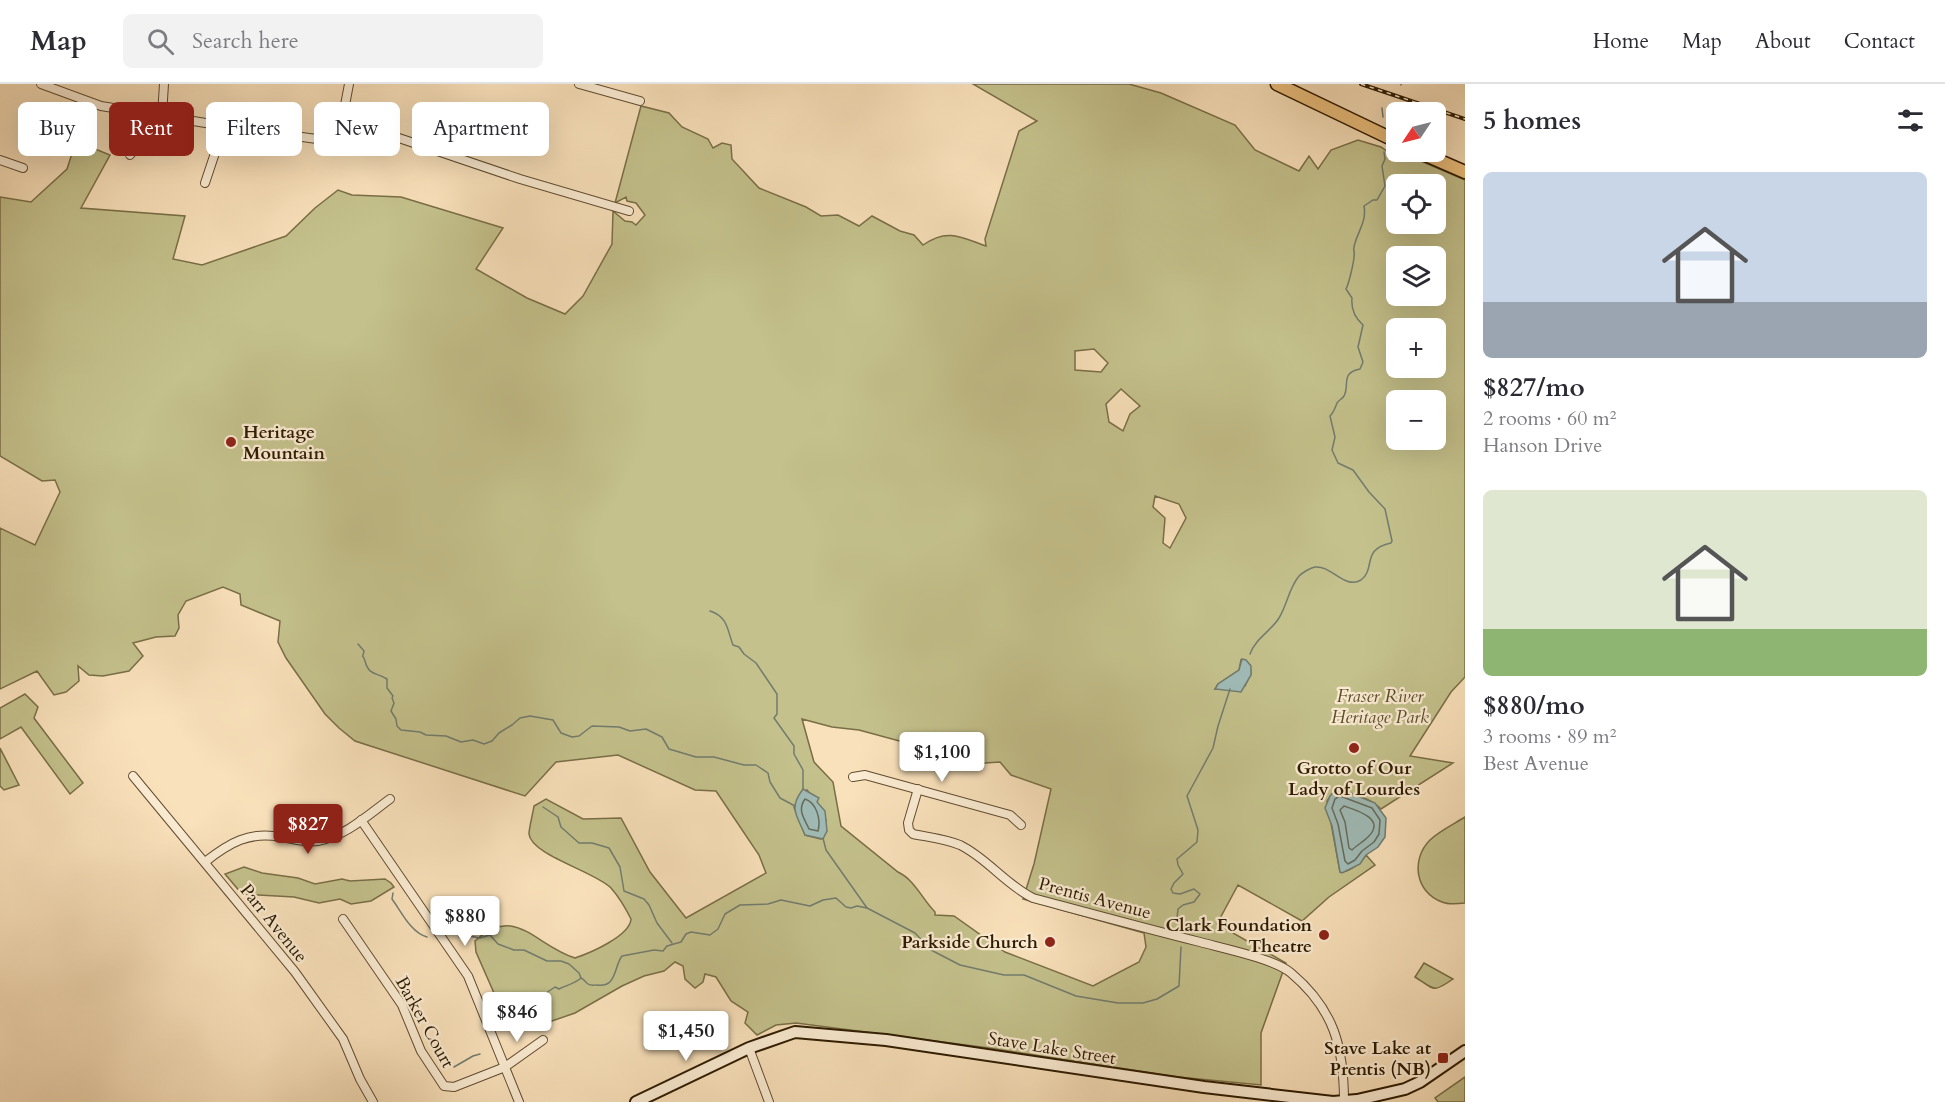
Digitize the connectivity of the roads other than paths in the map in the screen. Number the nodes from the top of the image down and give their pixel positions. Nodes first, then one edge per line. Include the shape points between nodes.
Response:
1 (41, 84) edge
2 (164, 84) edge
3 (349, 84) edge
4 (579, 84) edge
5 (1277, 84) edge
6 (59, 88) edge
7 (640, 101) dead end
8 (163, 102) edge
9 (346, 102) edge
10 (109, 107) edge
11 (1386, 136) edge
12 (400, 138) edge
13 (214, 156) edge
14 (0, 160) edge
15 (1442, 162) edge
16 (23, 168) dead end
17 (1465, 172) edge
18 (205, 183) dead end
19 (629, 211) dead end
20 (133, 776) dead end
21 (853, 777) dead end
22 (918, 789) junction
23 (390, 799) dead end
24 (361, 820) junction
25 (1022, 825) dead end
26 (205, 862) junction
27 (343, 919) dead end
28 (543, 1040) dead end
29 (749, 1048) junction
30 (1465, 1051) edge
31 (505, 1067) junction
32 (373, 1102) edge
33 (519, 1102) edge
34 (636, 1102) edge
35 (769, 1102) edge
36 (1344, 1102) edge

1 - 6 street
2 - 8 street
3 - 9 street
4 - 7 street
5 - 11 main road
6 - 10 street
12 - 19 street
13 - 18 street
14 - 16 street
15 - 17 main road
20 - 26 street, Parr Avenue
21 - 22 street via 865,775
22 - 25 street via 1010,815
22 - 36 street, Prentis Avenue via 908,823 913,834 958,844 1033,898 1233,951 1289,971 1314,996 1333,1026 1343,1065
23 - 24 street
24 - 26 street via 337,836 318,841 271,835 241,838
24 - 31 street via 463,968
26 - 32 street, Parr Avenue via 280,953 343,1039
27 - 31 street, Barker Court via 402,1005 441,1084 454,1087
28 - 31 street
29 - 34 main road, Stave Lake Street
29 - 35 street
29 - 36 main road, Stave Lake Street via 787,1033 822,1033 1204,1087
30 - 36 main road, Stave Lake Street via 1405,1089
31 - 33 street

